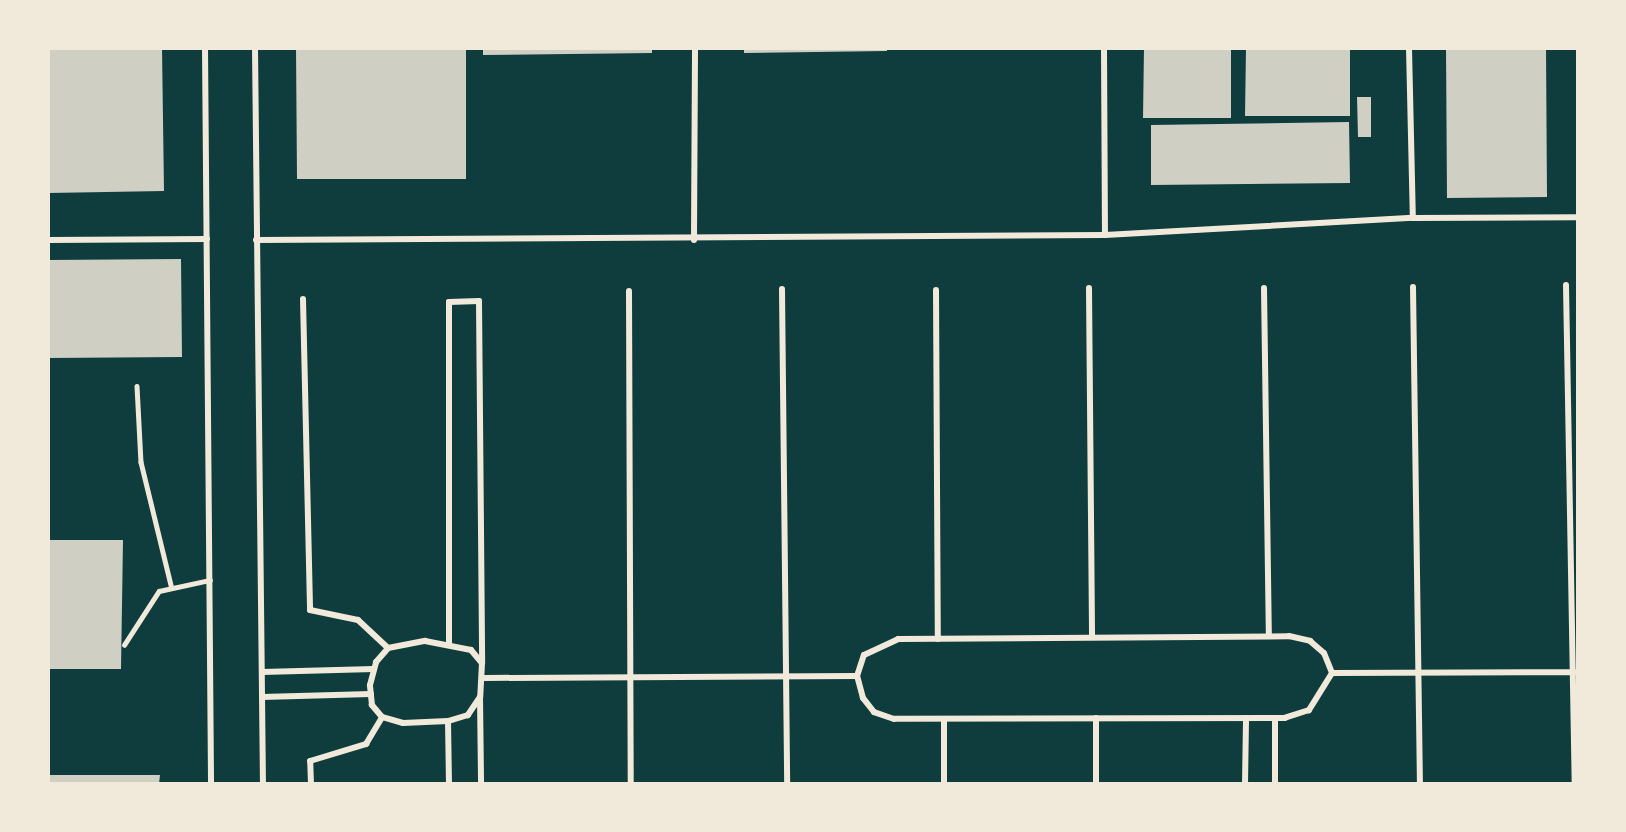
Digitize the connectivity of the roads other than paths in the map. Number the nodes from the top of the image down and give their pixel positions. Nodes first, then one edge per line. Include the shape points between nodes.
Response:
1 (205, 48) edge
2 (255, 48) edge
3 (695, 48) edge
4 (1104, 48) edge
5 (1409, 48) edge
6 (1578, 217) edge
7 (1413, 218) junction
8 (1105, 235) junction
9 (207, 239) junction
10 (48, 240) edge
11 (256, 240) junction
12 (694, 240) junction
13 (1566, 285) dead end
14 (1413, 287) dead end
15 (1089, 288) dead end
16 (1264, 288) dead end
17 (782, 289) dead end
18 (936, 290) dead end
19 (629, 291) dead end
20 (303, 299) dead end
21 (137, 387) dead end
22 (210, 580) junction
23 (171, 585) junction
24 (1269, 636) junction
25 (1092, 637) junction
26 (939, 639) junction
27 (449, 643) junction
28 (124, 645) dead end
29 (388, 648) junction
30 (482, 663) junction
31 (374, 669) junction
32 (262, 672) junction
33 (1577, 672) edge
34 (1332, 673) junction
35 (1419, 673) junction
36 (786, 676) junction
37 (856, 676) junction
38 (631, 677) junction
39 (485, 678) junction
40 (371, 694) junction
41 (480, 697) junction
42 (262, 698) junction
43 (382, 717) junction
44 (1096, 718) junction
45 (1245, 718) junction
46 (1275, 718) junction
47 (944, 719) junction
48 (448, 721) junction
49 (211, 784) edge
50 (263, 784) edge
51 (311, 784) edge
52 (449, 784) edge
53 (481, 784) edge
54 (631, 784) edge
55 (787, 784) edge
56 (944, 784) edge
57 (1096, 784) edge
58 (1245, 784) edge
59 (1275, 784) edge
60 (1420, 784) edge
61 (1575, 784) edge

1 - 9 street
2 - 11 street
3 - 12 street
4 - 8 street
5 - 7 street
6 - 7 street
7 - 8 street
8 - 12 street
9 - 10 street
9 - 22 street
11 - 12 street
11 - 32 street
13 - 33 street
14 - 35 street
15 - 25 street
16 - 24 street
17 - 36 street
18 - 26 street
19 - 38 street
20 - 29 street via 310,610 358,620
21 - 23 lane via 141,462
22 - 23 lane
22 - 49 street
23 - 28 lane via 146,604
24 - 25 street
24 - 34 street via 1311,641 1324,653
25 - 26 street
26 - 37 street via 879,644 864,655
27 - 29 street
27 - 30 street via 471,650
27 - 30 street via 449,302 479,301
29 - 31 street
30 - 39 street
31 - 32 street
31 - 40 street
32 - 42 street
33 - 35 street
33 - 61 street
34 - 35 street
34 - 46 street via 1309,710
35 - 60 street
36 - 37 street
36 - 38 street
36 - 55 street
37 - 47 street via 863,698 874,712 894,719
38 - 39 street
38 - 54 street
39 - 41 street
40 - 42 street
40 - 43 street
41 - 48 street via 468,715
41 - 53 street
42 - 50 street
43 - 48 street via 403,723
43 - 51 street via 366,744 310,761
44 - 45 street
44 - 47 street
44 - 57 street
45 - 46 street
45 - 58 street
46 - 59 street
47 - 56 street
48 - 52 street

